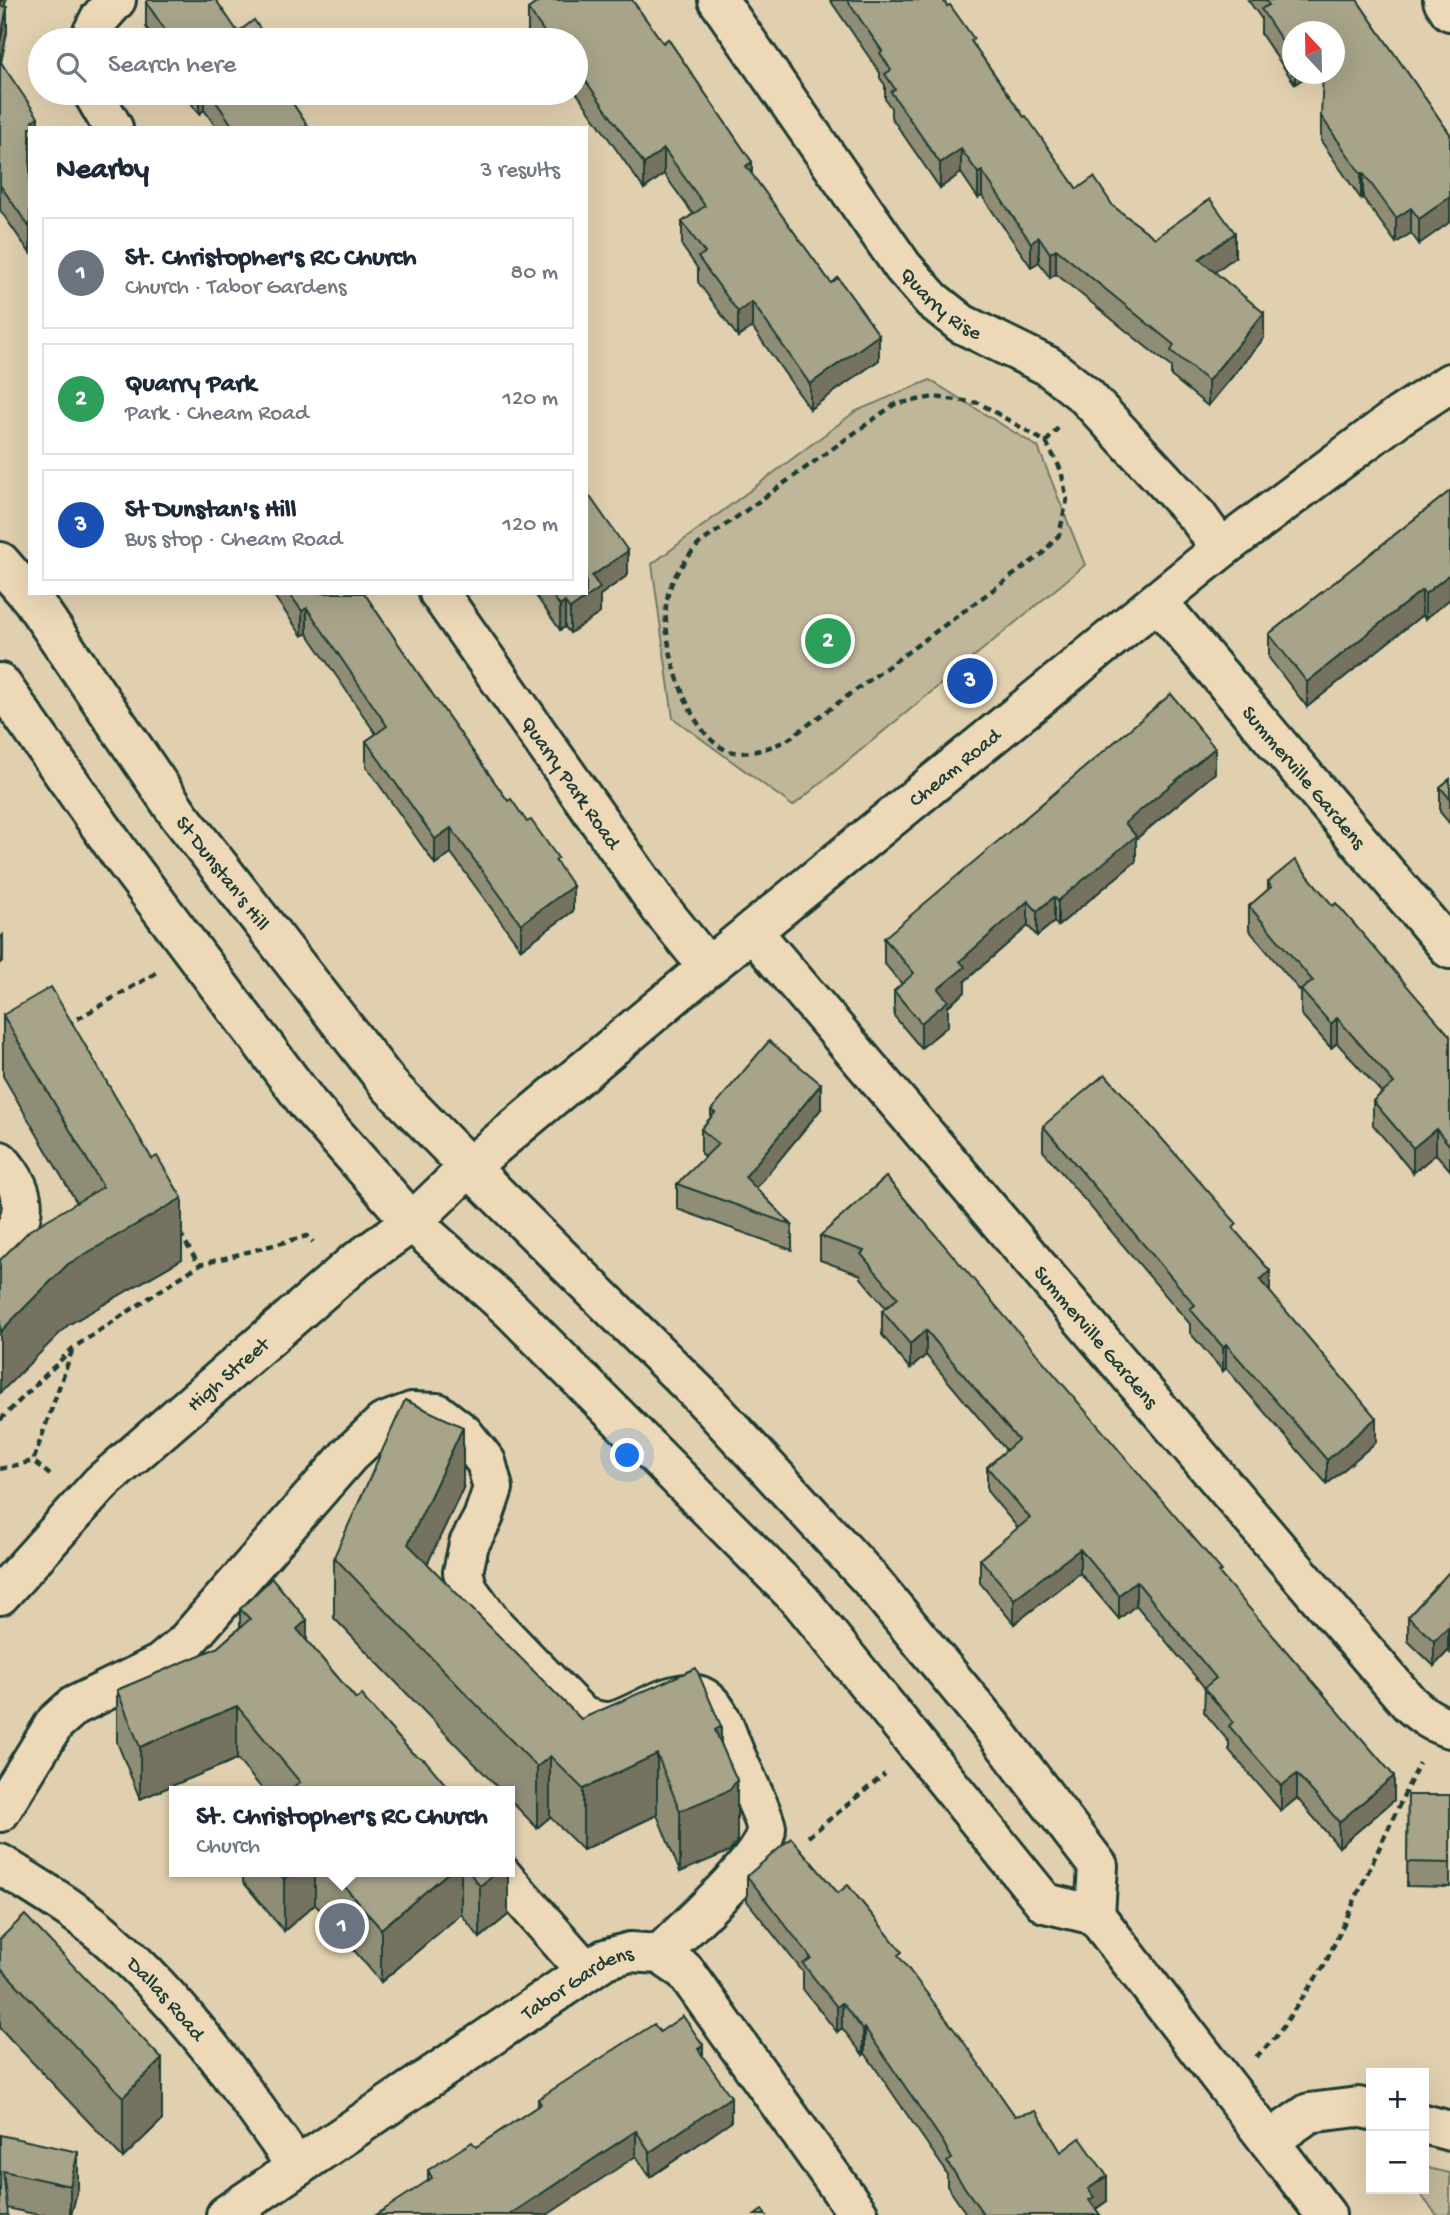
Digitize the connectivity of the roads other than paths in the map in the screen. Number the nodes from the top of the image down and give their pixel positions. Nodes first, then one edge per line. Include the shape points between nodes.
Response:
1 (116, 0) edge
2 (718, 0) edge
3 (1443, 0) edge
4 (1450, 11) edge
5 (95, 28) edge
6 (100, 105) edge
7 (112, 126) edge
8 (1450, 383) edge
9 (1221, 549) junction
10 (0, 562) edge
11 (28, 594) edge
12 (29, 595) edge
13 (440, 595) edge
14 (1158, 602) junction
15 (0, 683) edge
16 (751, 931) junction
17 (1450, 949) edge
18 (708, 967) junction
19 (0, 1161) edge
20 (469, 1167) junction
21 (412, 1222) junction
22 (0, 1249) edge
23 (0, 1595) edge
24 (1444, 1726) edge
25 (0, 1812) edge
26 (0, 1864) edge
27 (503, 1877) edge
28 (1095, 1915) junction
29 (660, 1954) junction
30 (586, 1971) junction
31 (1366, 2109) edge
32 (1429, 2125) edge
33 (1450, 2131) edge
34 (1269, 2141) junction
35 (297, 2167) junction
36 (226, 2215) edge
37 (859, 2215) edge
38 (1326, 2215) edge

1 - 5 main road
2 - 9 main road, Quarry Rise via 903,267 932,300 962,324 1048,366 1086,396 1198,517
3 - 4 main road
6 - 7 main road
8 - 9 main road, Cheam Road
9 - 14 main road, Cheam Road
10 - 11 main road, St Dunstan's Hill
12 - 20 main road, St Dunstan's Hill via 178,816 390,1086
13 - 18 main road, Quarry Park Road via 661,909
14 - 16 main road, Cheam Road
14 - 17 main road, Summerville Gardens
15 - 21 main road via 120,854 308,1104
16 - 18 main road, Cheam Road
16 - 24 main road, Summerville Gardens via 1409,1703
18 - 20 main road, Cheam Road
19 - 22 main road via 17,1186 22,1205 21,1221
20 - 21 main road, High Street
20 - 28 main road, St Dunstan's Hill via 704,1399 870,1579 1098,1866
21 - 23 main road, High Street via 343,1273 101,1483
21 - 28 main road via 511,1310 801,1601 1045,1903
25 - 29 main road via 55,1723 74,1706 160,1664 185,1643 349,1455 383,1423 412,1412 438,1413 463,1433 486,1462 493,1488 469,1544 463,1572 468,1590 493,1625 583,1717 614,1722 679,1694 700,1696 715,1708 766,1829 746,1867
26 - 35 main road, Dallas Road via 109,1939 168,1996 215,2052
27 - 30 main road
28 - 34 main road
29 - 30 main road, Tabor Gardens via 629,1952
29 - 37 main road, Tabor Gardens via 685,1971
30 - 35 main road, Tabor Gardens
31 - 34 main road via 1310,2113
32 - 33 main road
34 - 38 main road
35 - 36 main road, Tabor Gardens

